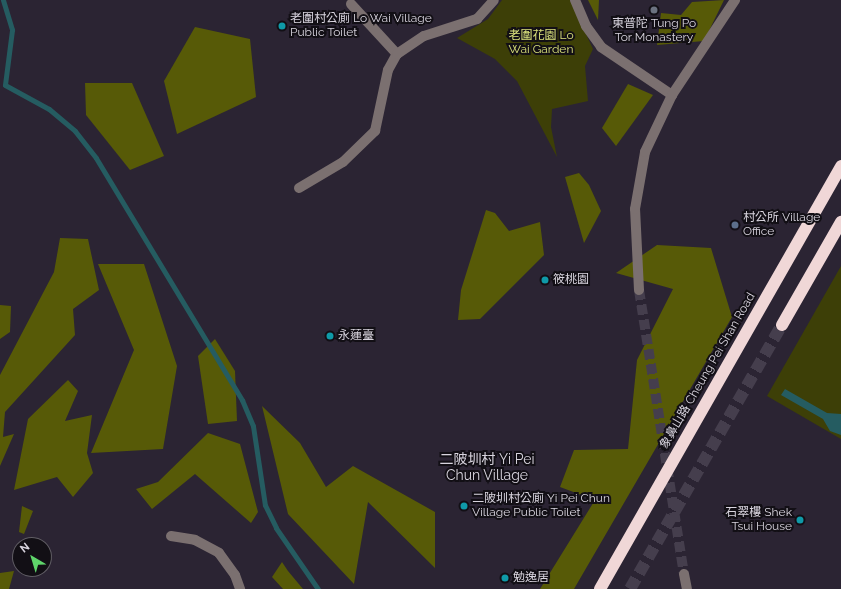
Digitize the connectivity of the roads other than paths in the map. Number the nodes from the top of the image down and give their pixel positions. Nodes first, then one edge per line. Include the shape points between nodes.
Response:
1 (494, 0) edge
2 (575, 0) edge
3 (735, 0) edge
4 (351, 4) dead end
5 (397, 54) junction
6 (672, 95) junction
7 (841, 166) edge
8 (299, 188) dead end
9 (841, 222) edge
10 (639, 290) tunnel mouth
11 (782, 325) tunnel mouth
12 (171, 536) dead end
13 (684, 574) tunnel mouth
14 (240, 589) edge
15 (600, 589) edge
16 (687, 589) edge

1 - 5 street via 477,19 424,36
2 - 6 street via 586,26 601,47
3 - 6 street
4 - 5 street
5 - 8 street via 388,70 375,131 343,162
6 - 10 street via 652,133 637,189 634,240
7 - 15 highway, 象鼻山路 Cheung Pei Shan Road
9 - 11 highway
12 - 14 street via 195,540 219,553 235,575
13 - 16 street

